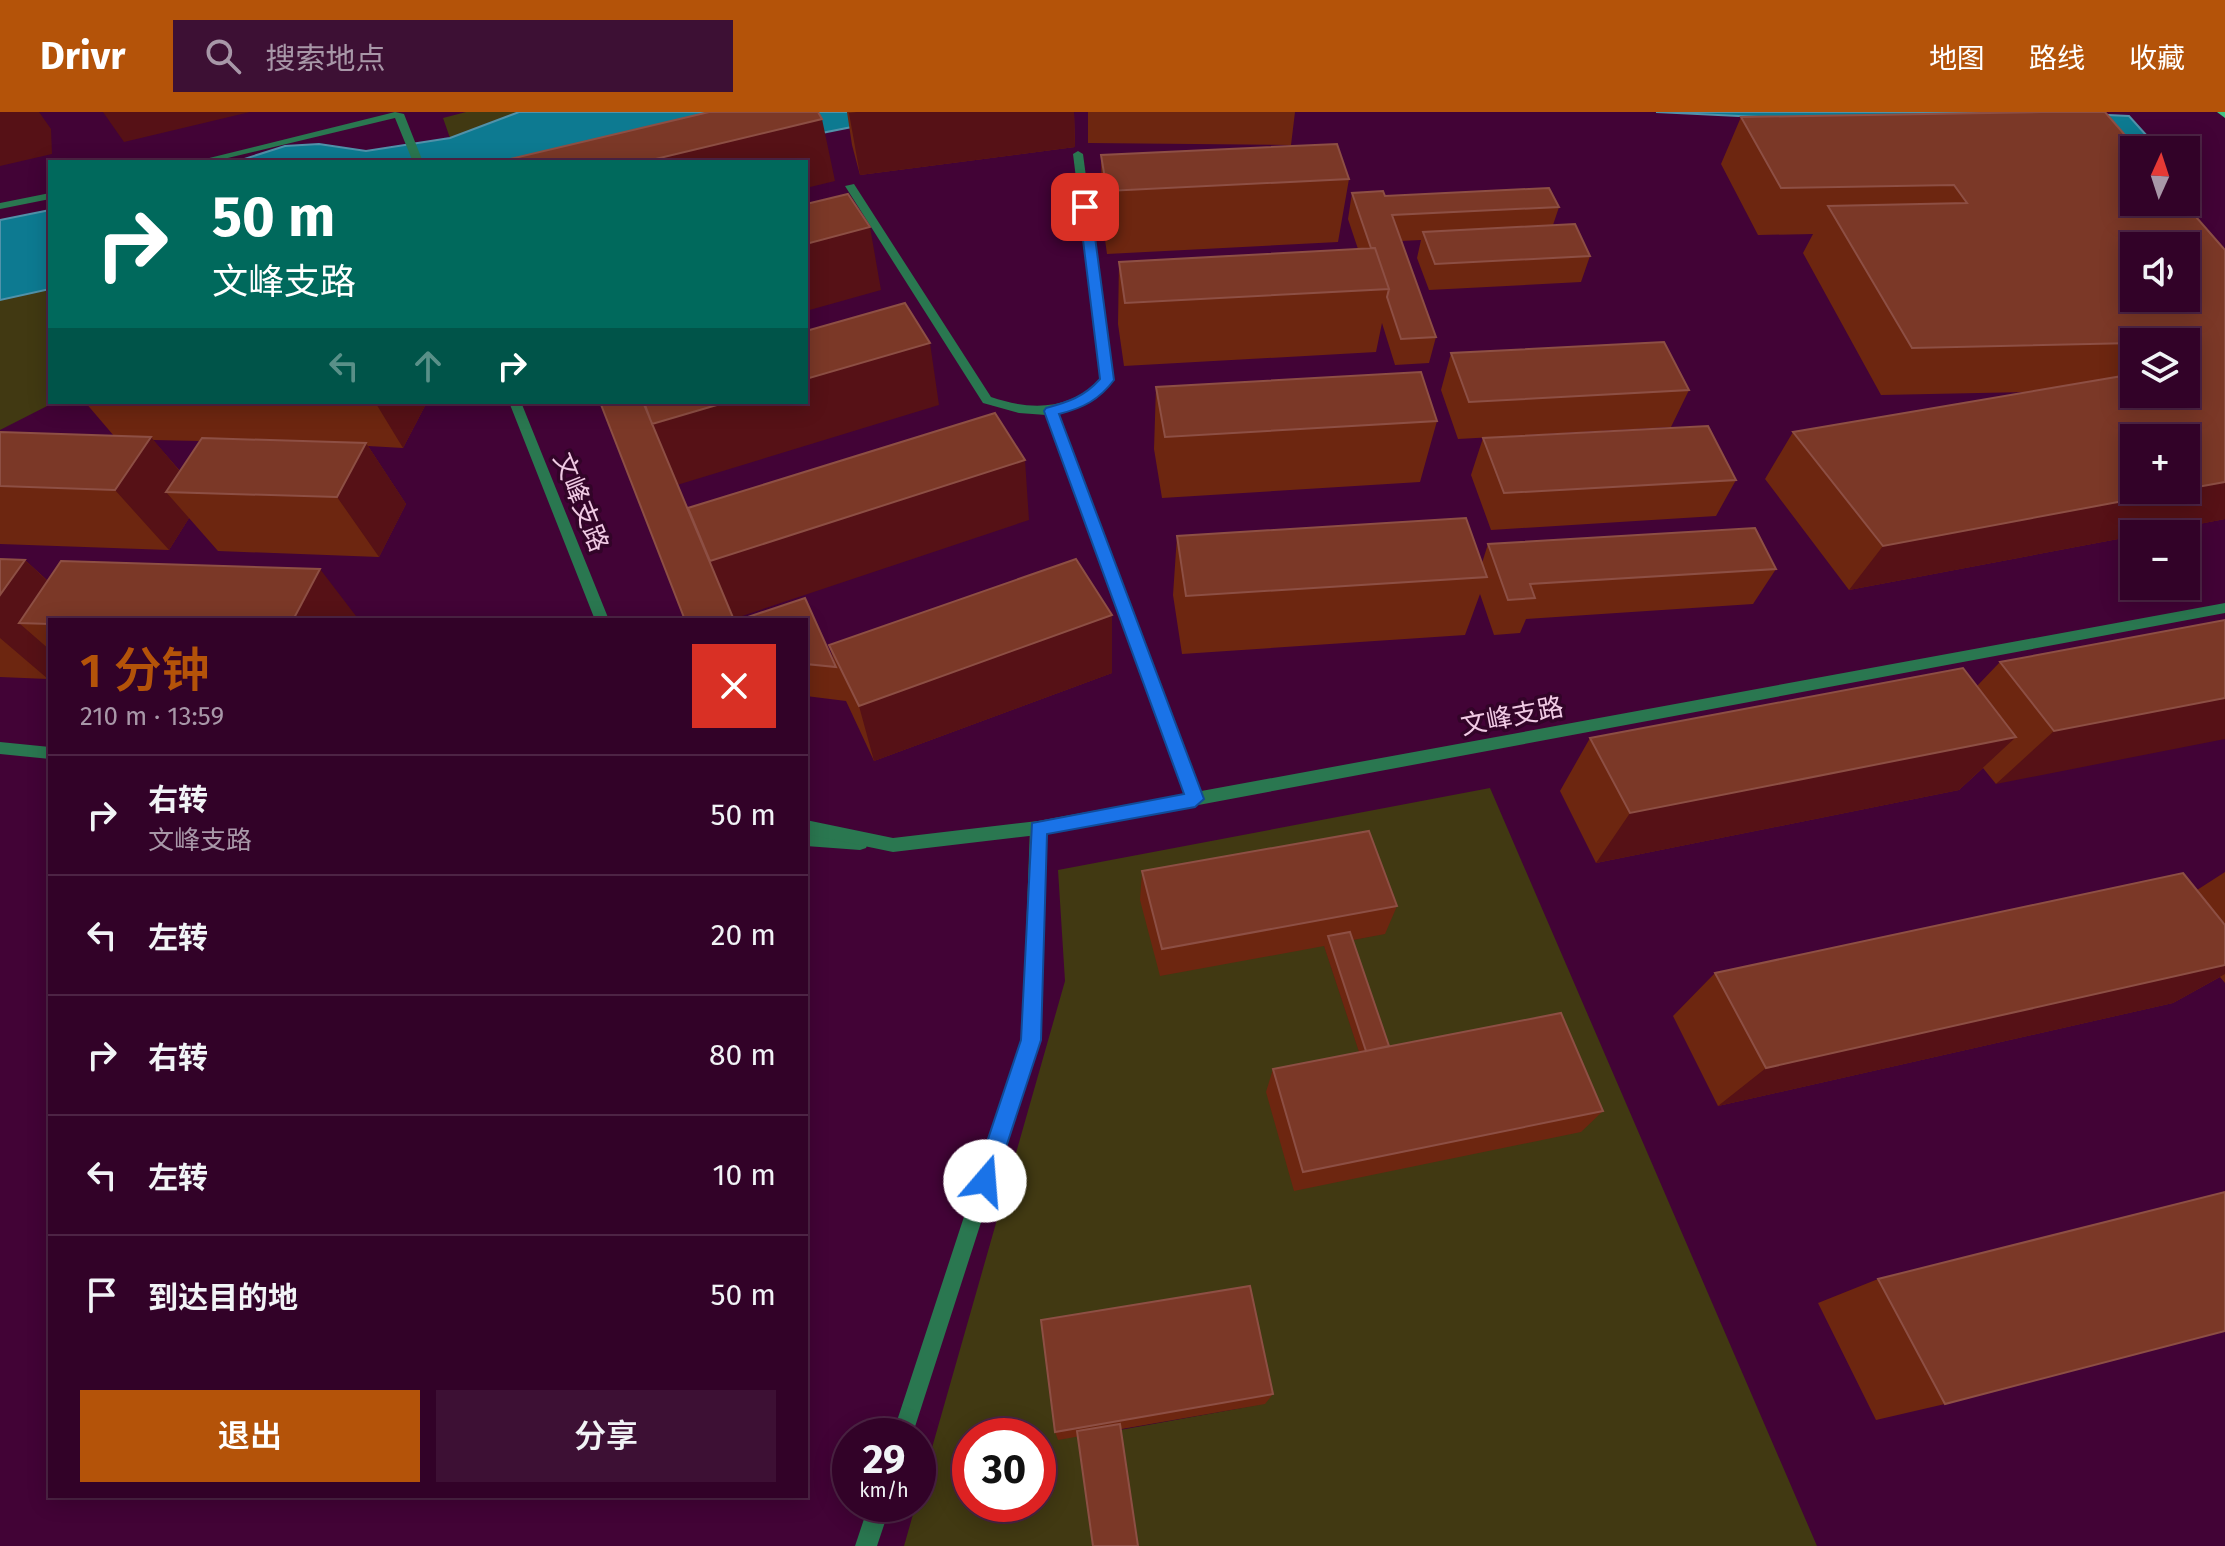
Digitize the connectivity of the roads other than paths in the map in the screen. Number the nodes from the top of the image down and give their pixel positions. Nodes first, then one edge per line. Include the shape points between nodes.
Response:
1 (402, 113) edge
2 (1078, 154) dead end
3 (206, 160) edge
4 (417, 160) edge
5 (850, 186) dead end
6 (48, 196) edge
7 (0, 206) edge
8 (516, 404) edge
9 (1051, 411) junction
10 (2225, 608) edge
11 (601, 618) edge
12 (0, 748) edge
13 (48, 753) edge
14 (1195, 799) junction
15 (808, 827) edge
16 (1038, 828) junction
17 (808, 839) edge
18 (893, 845) junction
19 (908, 1418) edge
20 (874, 1522) edge
21 (866, 1546) edge

1 - 3 street
1 - 4 street
2 - 9 street via 1107,380 1077,405
5 - 9 street via 987,400 1008,408
6 - 7 street
8 - 11 street, 文峰支路
9 - 14 street
10 - 14 street, 文峰支路
12 - 13 street
14 - 16 street, 文峰支路
15 - 18 street, 文峰支路
16 - 18 street, 文峰支路
16 - 19 street via 1031,1040
17 - 18 street
20 - 21 street

